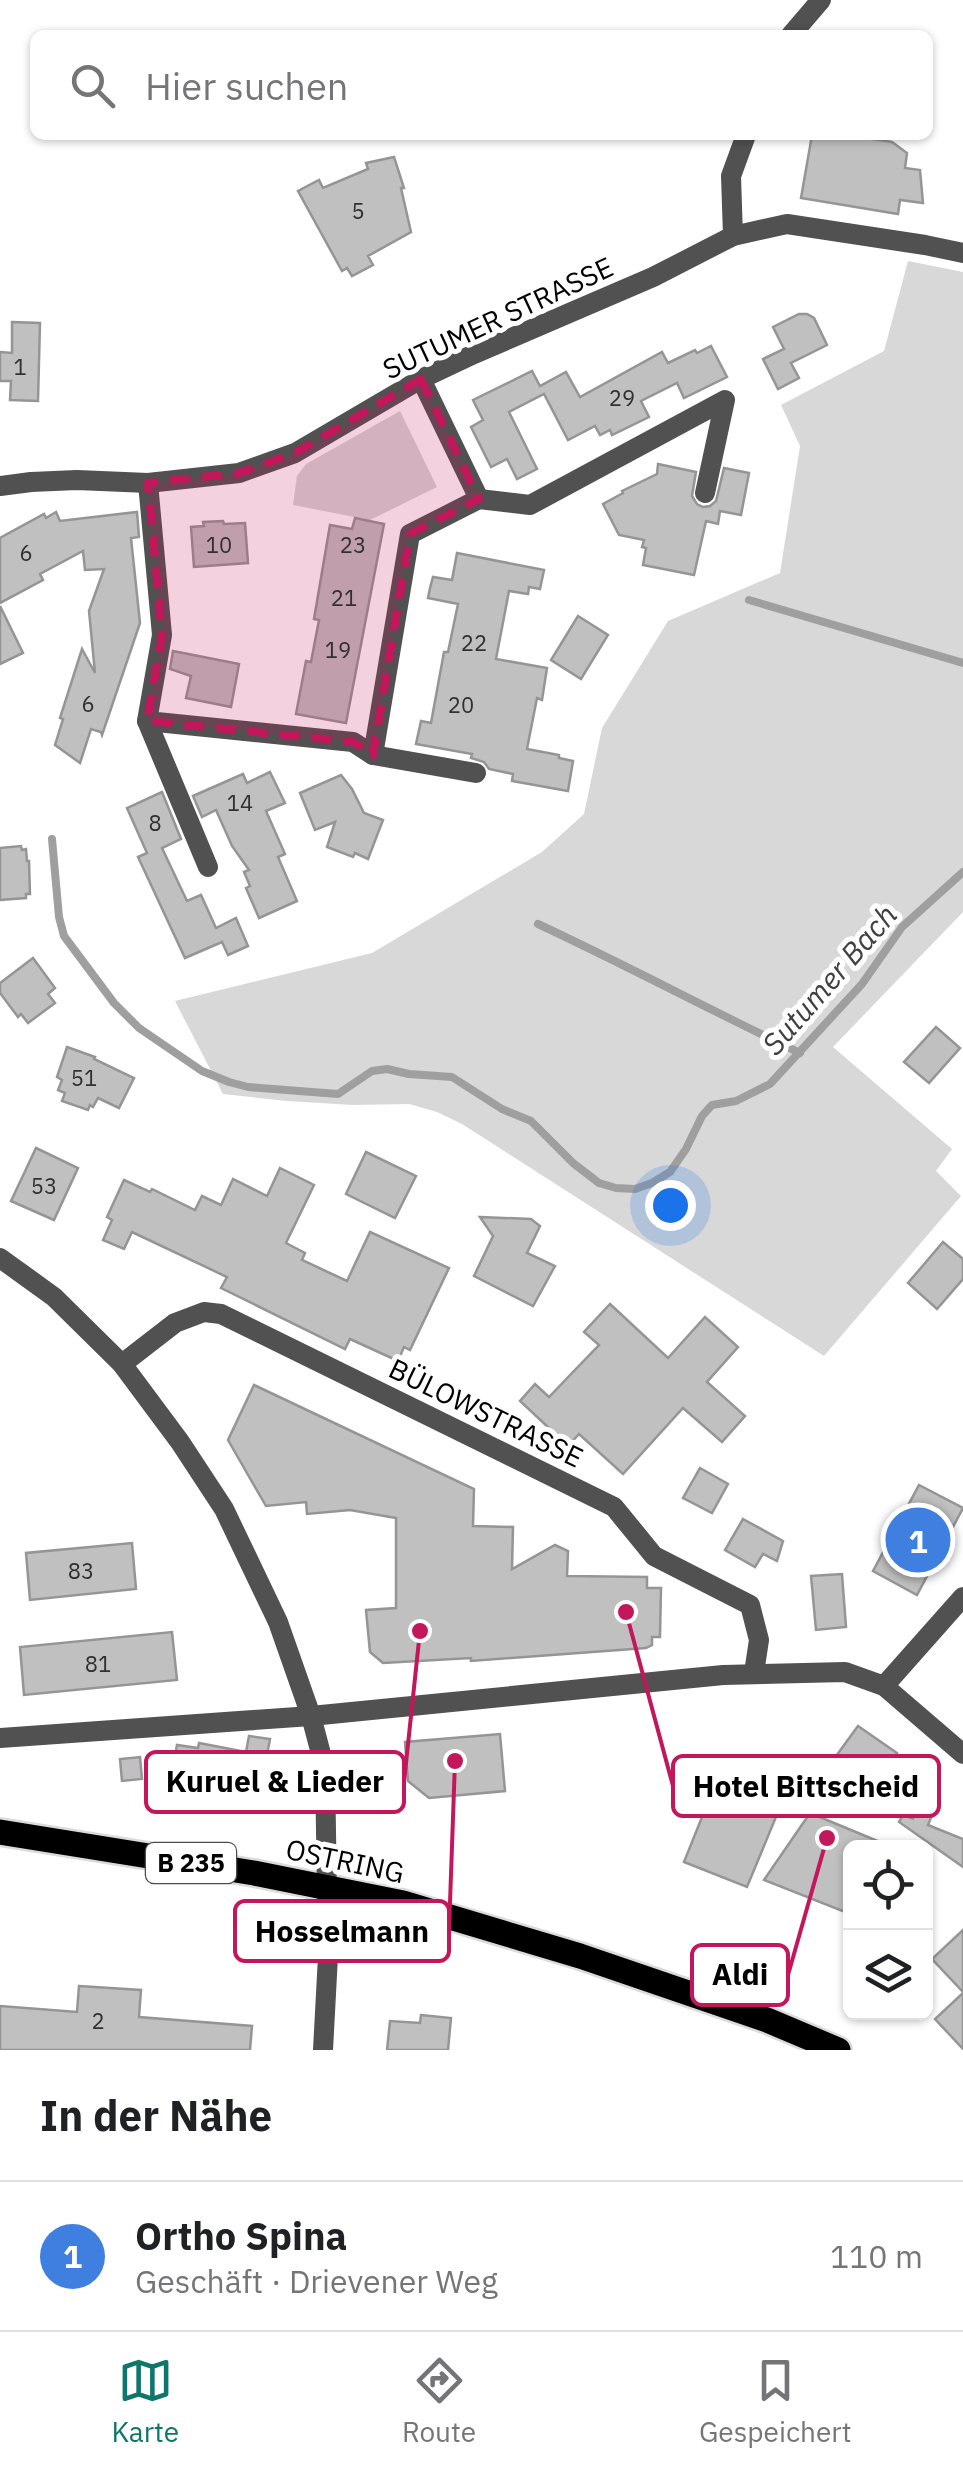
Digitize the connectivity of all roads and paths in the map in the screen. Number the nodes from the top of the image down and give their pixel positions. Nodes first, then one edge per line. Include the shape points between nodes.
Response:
1 (821, 0) edge
2 (795, 30) edge
3 (744, 140) edge
4 (733, 236) junction
5 (963, 254) edge
6 (420, 379) junction
7 (148, 484) junction
8 (0, 486) edge
9 (705, 492) dead end
10 (479, 499) junction
11 (146, 721) junction
12 (373, 755) junction
13 (476, 773) dead end
14 (208, 868) dead end
15 (0, 1258) edge
16 (122, 1364) junction
17 (963, 1597) edge
18 (754, 1673) junction
19 (884, 1686) junction
20 (312, 1716) junction
21 (0, 1738) edge
22 (963, 1754) edge
23 (0, 1832) edge
24 (328, 1887) junction
25 (323, 2050) edge
26 (838, 2050) edge

1 - 2 street
3 - 4 street via 731,176
4 - 5 street, SUTUMER STRASSE via 787,224
4 - 6 street, SUTUMER STRASSE
6 - 7 street, SUTUMER STRASSE via 295,453 239,472
6 - 10 street
7 - 8 street, SUTUMER STRASSE
7 - 11 street via 162,636
9 - 10 street via 725,400 530,505
10 - 12 street via 410,534
11 - 12 street via 353,742
11 - 14 street
12 - 13 street
15 - 16 street via 54,1297
16 - 18 street, BÜLOWSTRASSE via 175,1323 204,1312 220,1314 614,1507 654,1556 750,1606 759,1640
16 - 20 street via 224,1509 278,1622
17 - 19 street
18 - 19 street via 846,1672
18 - 20 street
19 - 22 street
20 - 21 street
20 - 24 street via 325,1769
23 - 24 main road, OSTRING / B 235
24 - 25 street
24 - 26 main road, OSTRING / B 235 via 580,1956

